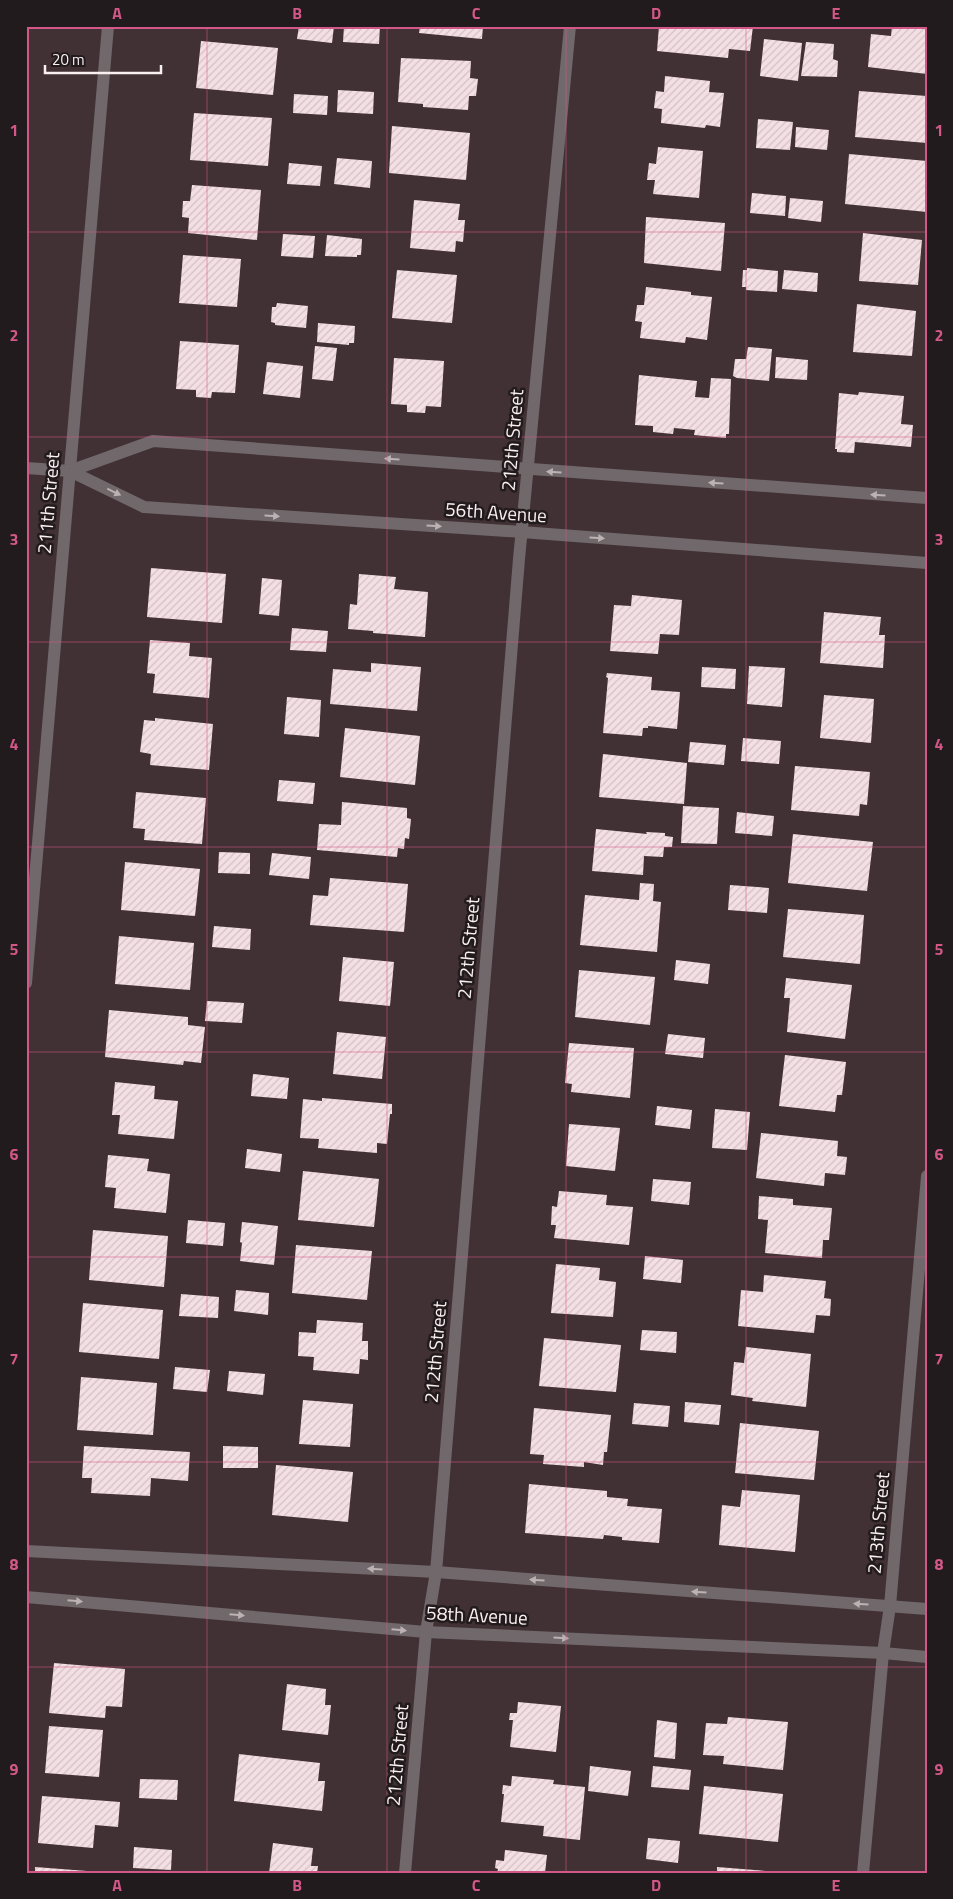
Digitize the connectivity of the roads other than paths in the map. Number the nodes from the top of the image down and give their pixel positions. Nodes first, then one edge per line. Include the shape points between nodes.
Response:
1 (108, 26) edge
2 (570, 26) edge
3 (26, 468) edge
4 (528, 470) junction
5 (70, 471) junction
6 (927, 498) edge
7 (522, 532) junction
8 (927, 563) edge
9 (26, 983) edge
10 (927, 1176) edge
11 (26, 1551) edge
12 (436, 1572) junction
13 (26, 1597) edge
14 (890, 1606) junction
15 (927, 1609) edge
16 (426, 1632) junction
17 (883, 1653) junction
18 (927, 1657) edge
19 (405, 1873) edge
20 (863, 1873) edge

1 - 5 street, 211th Street
2 - 4 street, 212th Street
3 - 5 street, 56th Avenue
4 -> 5 street, 56th Avenue via 153,441
6 -> 4 street, 56th Avenue
4 - 7 street, 212th Street
5 -> 7 street, 56th Avenue via 144,507
5 - 9 street, 211th Street
7 -> 8 street, 56th Avenue
7 - 12 street, 212th Street
10 - 14 street, 213th Street
12 -> 11 street, 58th Avenue
14 -> 12 street, 58th Avenue
12 - 16 street, 212th Street
13 -> 16 street, 58th Avenue
14 - 15 street, 58th Avenue
14 - 17 street, 213th Street
16 -> 17 street, 58th Avenue
16 - 19 street, 212th Street
17 - 18 street, 58th Avenue
17 - 20 street, 213th Street

